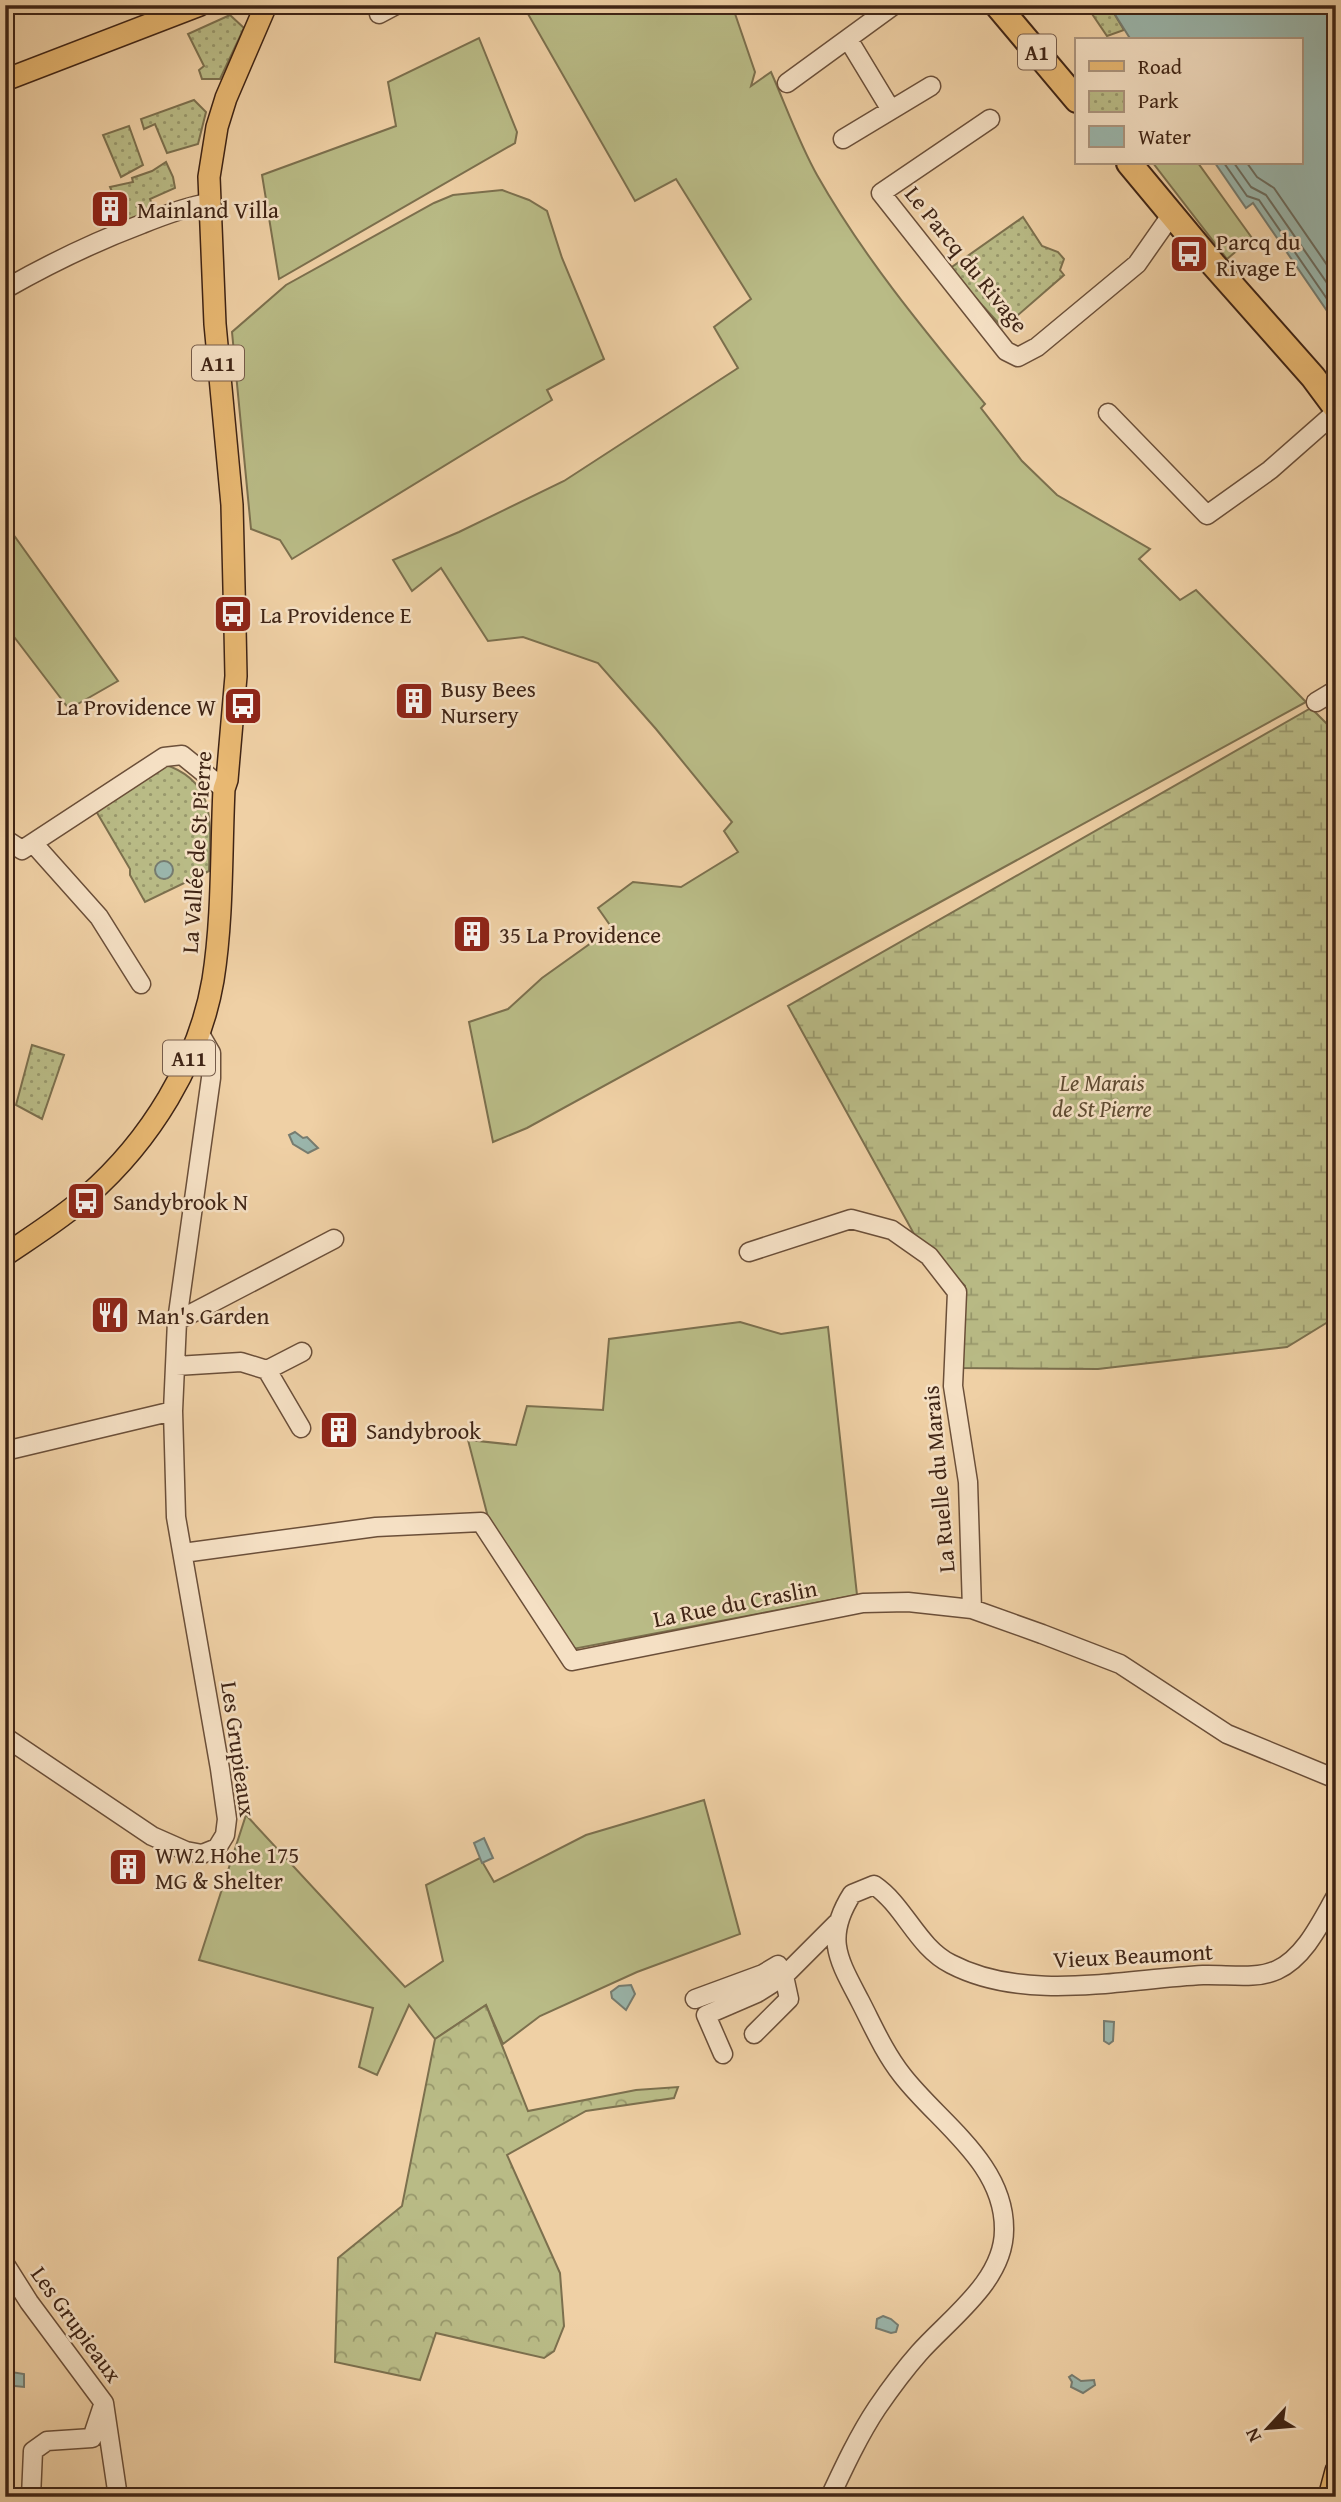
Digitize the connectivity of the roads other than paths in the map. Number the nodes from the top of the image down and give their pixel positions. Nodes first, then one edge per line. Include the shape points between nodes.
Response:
1 (200, 5) edge
2 (266, 5) edge
3 (396, 5) edge
4 (894, 5) edge
5 (997, 5) edge
6 (379, 14) dead end
7 (848, 39) junction
8 (5, 80) edge
9 (787, 83) dead end
10 (931, 86) dead end
11 (1075, 98) edge
12 (891, 110) junction
13 (990, 119) dead end
14 (843, 139) dead end
15 (1130, 164) edge
16 (209, 203) junction
17 (1172, 215) junction
18 (5, 289) edge
19 (1336, 410) edge
20 (1108, 413) dead end
21 (1336, 690) edge
22 (1315, 702) dead end
23 (224, 789) junction
24 (5, 839) edge
25 (33, 843) junction
26 (141, 984) dead end
27 (200, 1034) junction
28 (334, 1239) dead end
29 (750, 1252) dead end
30 (5, 1255) edge
31 (177, 1321) junction
32 (302, 1352) dead end
33 (176, 1366) junction
34 (267, 1370) junction
35 (173, 1411) junction
36 (301, 1428) dead end
37 (5, 1451) edge
38 (183, 1553) junction
39 (972, 1609) junction
40 (5, 1737) edge
41 (1336, 1779) edge
42 (1336, 1896) edge
43 (837, 1923) junction
44 (784, 1976) junction
45 (695, 1999) dead end
46 (754, 2034) dead end
47 (723, 2054) dead end
48 (5, 2264) edge
49 (104, 2403) junction
50 (1336, 2471) edge
51 (31, 2497) edge
52 (118, 2497) edge
53 (830, 2497) edge
54 (1329, 2497) edge

1 - 8 main road
2 - 16 main road, La Vallée de St Pierre / A11 via 217,127
3 - 6 street
4 - 7 street
5 - 11 highway, A1
7 - 9 street
7 - 12 street
10 - 12 street
12 - 14 street
13 - 17 street, Le Parcq du Rivage via 881,193 1006,351 1018,357 1037,348 1137,264
15 - 17 highway
16 - 18 street via 188,206 106,238
16 - 23 main road, La Vallée de St Pierre / A11 via 235,601 236,676
17 - 19 highway via 1313,377
19 - 20 street via 1270,470 1207,515
21 - 22 street
23 - 25 street via 182,755 164,757
23 - 27 main road, La Vallée de St Pierre / A11 via 219,921 213,980
24 - 25 street via 22,850
25 - 26 street via 99,917
27 - 30 main road, La Vallée de St Pierre / A11 via 164,1105 116,1166 88,1195
27 - 31 street, Les Grupieaux via 211,1053 211,1078
28 - 31 street
29 - 39 street, La Ruelle du Marais via 851,1219 892,1230 929,1256 957,1292 953,1386 968,1482
31 - 33 street, Les Grupieaux
32 - 34 street
33 - 34 street via 241,1362
33 - 35 street, Les Grupieaux
34 - 36 street
35 - 37 street
35 - 38 street, Les Grupieaux via 176,1517
38 - 39 street, La Rue du Craslin via 376,1527 481,1522 572,1661 863,1603
38 - 40 street, Les Grupieaux via 227,1819 217,1848 202,1854 152,1836
39 - 41 street, La Rue du Craslin via 1120,1664 1227,1734
42 - 43 street, Vieux Beaumont via 1293,1960 1277,1970 1259,1975 1082,1986 1020,1983 974,1975 949,1964 932,1952 885,1892 874,1885 852,1894
43 - 44 street
43 - 53 street via 836,1947 845,1975 877,2037 900,2073 989,2176 1001,2202 1004,2229 1002,2248 989,2274 966,2306 918,2354 877,2409
44 - 45 street via 778,1965
44 - 46 street via 789,1999
44 - 47 street via 706,2015
48 - 49 street, Les Grupieaux
49 - 51 street via 92,2438 47,2441 33,2451
49 - 52 street, Les Grupieaux
50 - 54 main road

